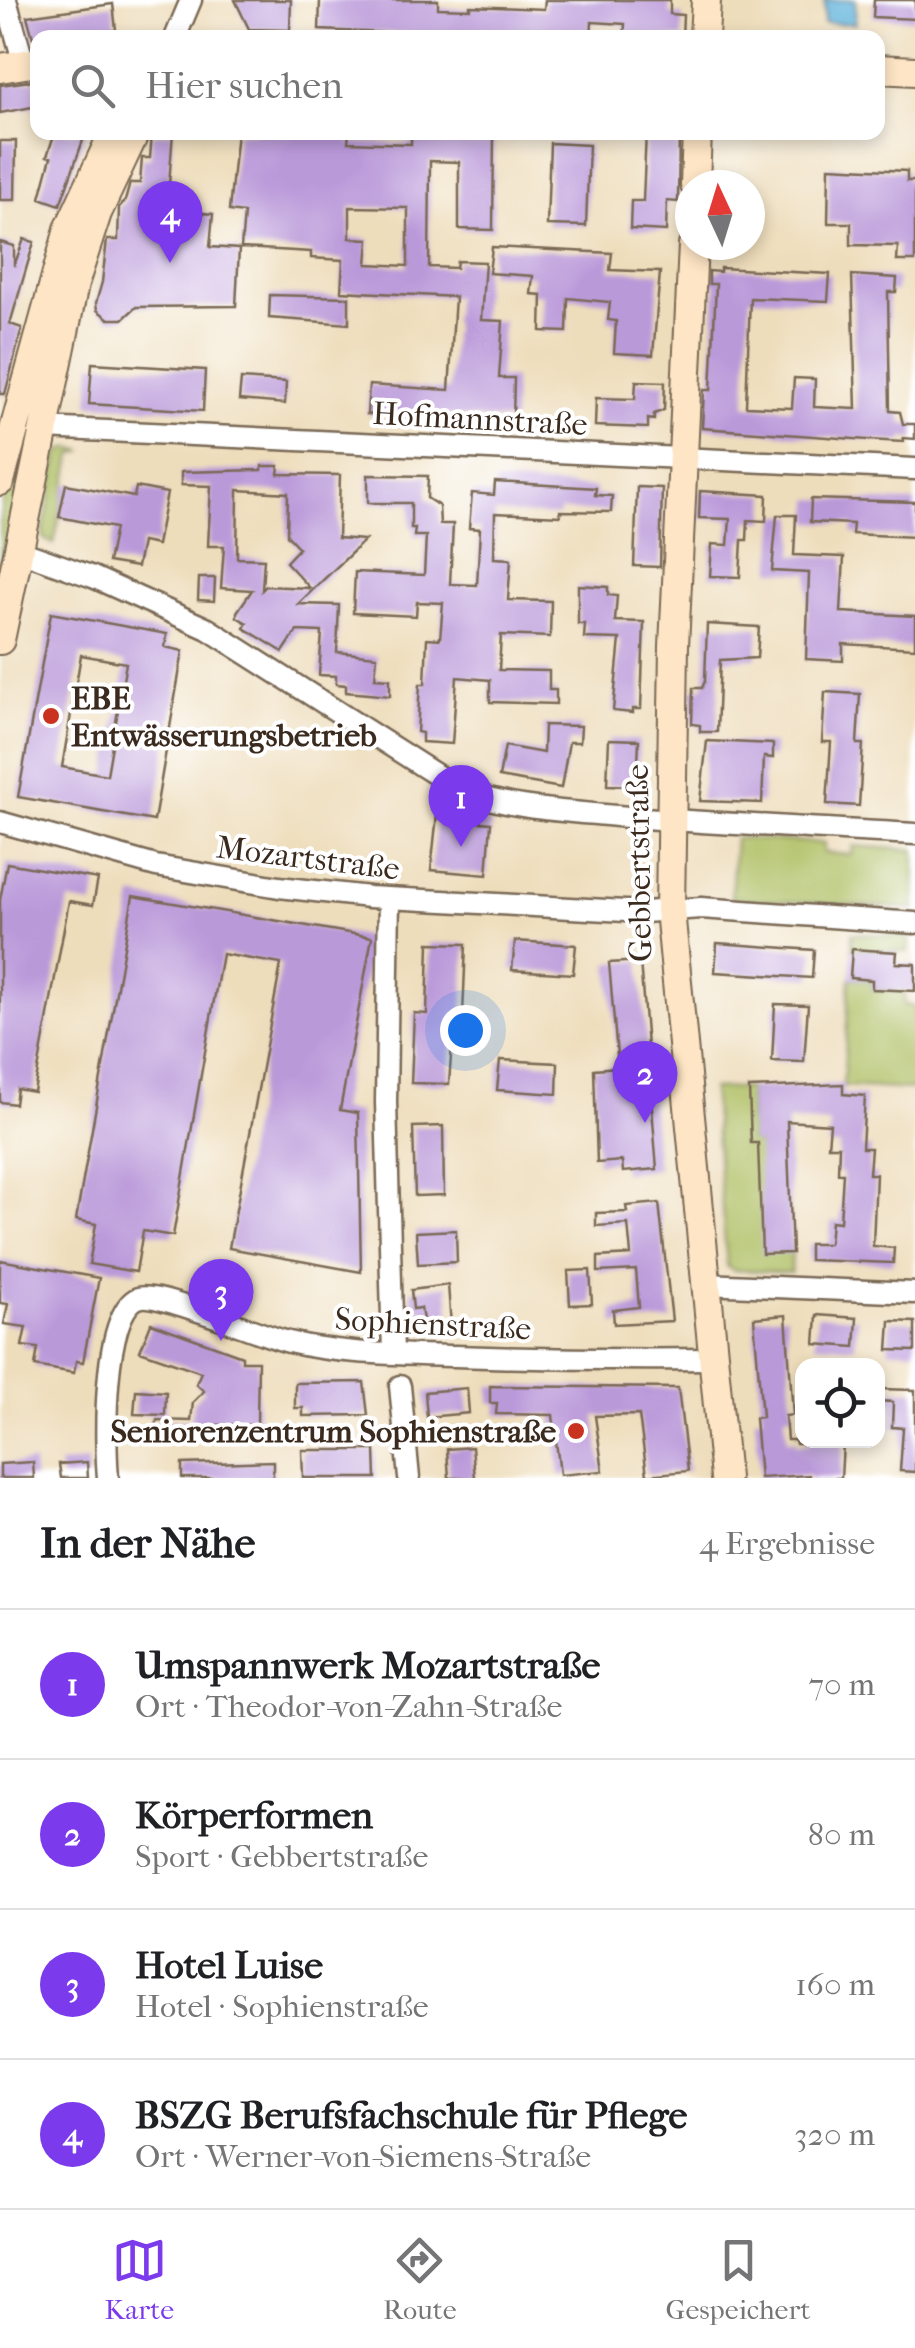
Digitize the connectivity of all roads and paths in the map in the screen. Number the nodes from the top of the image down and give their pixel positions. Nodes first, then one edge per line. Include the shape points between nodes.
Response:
1 (6, 0) edge
2 (191, 0) edge
3 (706, 0) edge
4 (178, 30) edge
5 (704, 30) edge
6 (21, 65) edge
7 (885, 69) edge
8 (915, 70) edge
9 (110, 140) edge
10 (131, 140) edge
11 (697, 140) edge
12 (696, 170) edge
13 (693, 260) edge
14 (43, 428) junction
15 (7, 433) edge
16 (683, 458) junction
17 (915, 469) edge
18 (0, 481) edge
19 (29, 488) junction
20 (17, 550) junction
21 (0, 640) edge
22 (670, 820) junction
23 (0, 822) edge
24 (915, 834) edge
25 (389, 899) junction
26 (670, 910) junction
27 (915, 923) edge
28 (705, 1284) junction
29 (915, 1293) edge
30 (394, 1354) junction
31 (712, 1359) junction
32 (400, 1386) dead end
33 (108, 1478) edge
34 (409, 1478) edge
35 (725, 1478) edge

1 - 6 street
2 - 4 street
3 - 5 street
7 - 8 street
9 - 15 street via 69,229
10 - 14 street via 85,248
11 - 12 street
13 - 16 street, Gebbertstraße
14 - 16 street, Hofmannstraße
14 - 19 street
15 - 18 street
16 - 17 street, Hofmannstraße
16 - 22 street, Gebbertstraße
18 - 19 street via 17,473
19 - 20 street
20 - 21 street
20 - 22 street via 93,576 208,629 460,790 534,809
22 - 24 street
22 - 26 street, Gebbertstraße
23 - 25 street, Mozartstraße via 156,866
25 - 26 street, Mozartstraße
25 - 30 street via 386,1102
26 - 27 street, Mozartstraße
26 - 28 street, Gebbertstraße
28 - 29 street
28 - 31 street, Gebbertstraße
30 - 31 street, Sophienstraße
30 - 33 street, Sophienstraße via 287,1342 160,1297 140,1296 120,1318 105,1415
31 - 35 street, Gebbertstraße
32 - 34 street

